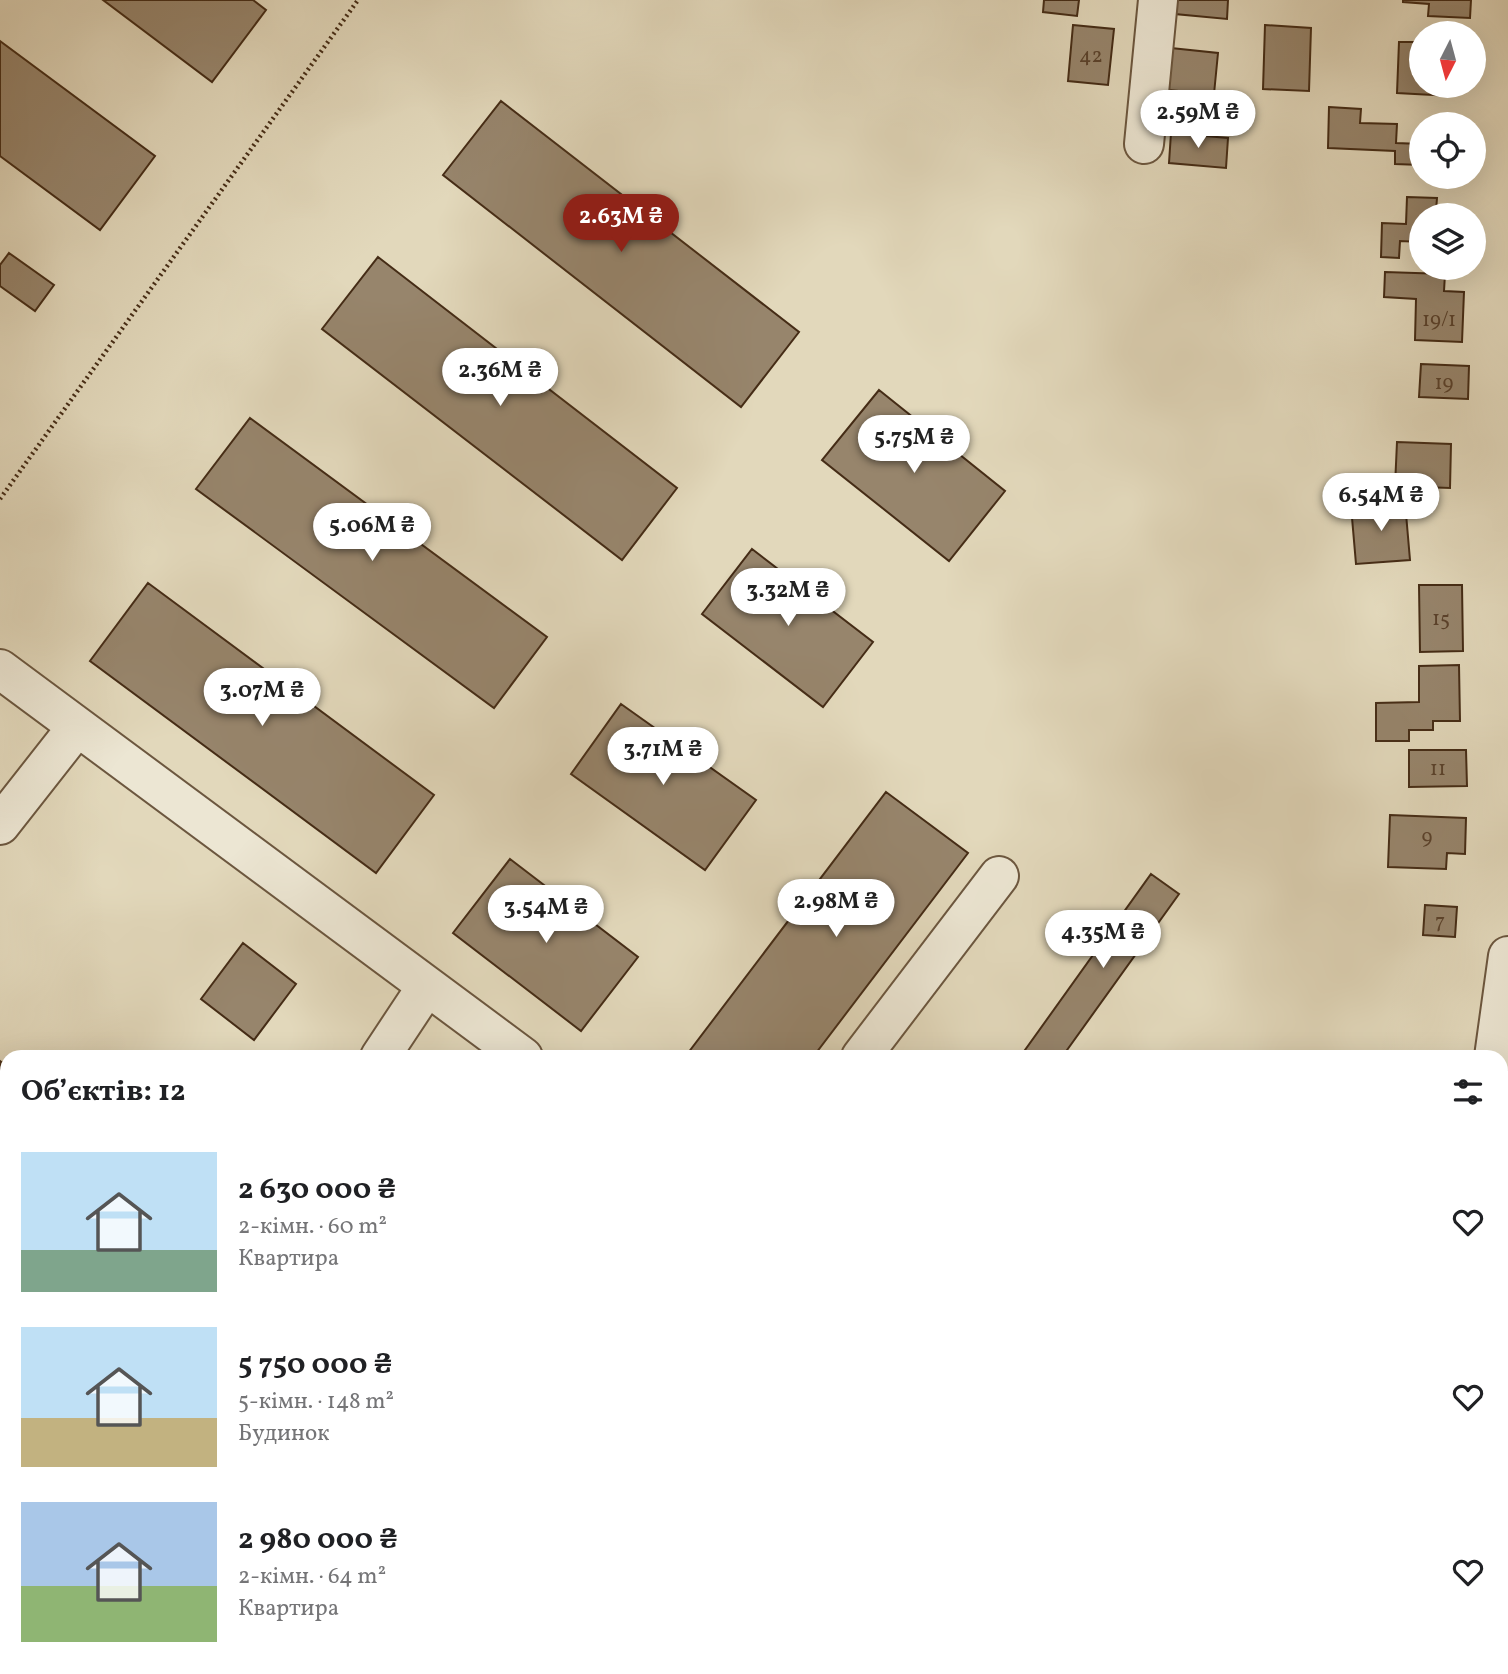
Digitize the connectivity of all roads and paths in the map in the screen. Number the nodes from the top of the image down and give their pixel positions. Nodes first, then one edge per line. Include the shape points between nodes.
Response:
1 (358, 0) edge
2 (1158, 0) edge
3 (1144, 144) dead end
4 (0, 499) edge
5 (0, 670) edge
6 (77, 727) junction
7 (0, 825) edge
8 (999, 876) dead end
9 (1508, 956) edge
10 (427, 986) junction
11 (385, 1050) edge
12 (514, 1050) edge
13 (865, 1050) edge
14 (1495, 1050) edge

1 - 4 path
2 - 3 street
5 - 6 street
6 - 7 street
6 - 10 street
8 - 13 street
9 - 14 street
10 - 11 street
10 - 12 street

